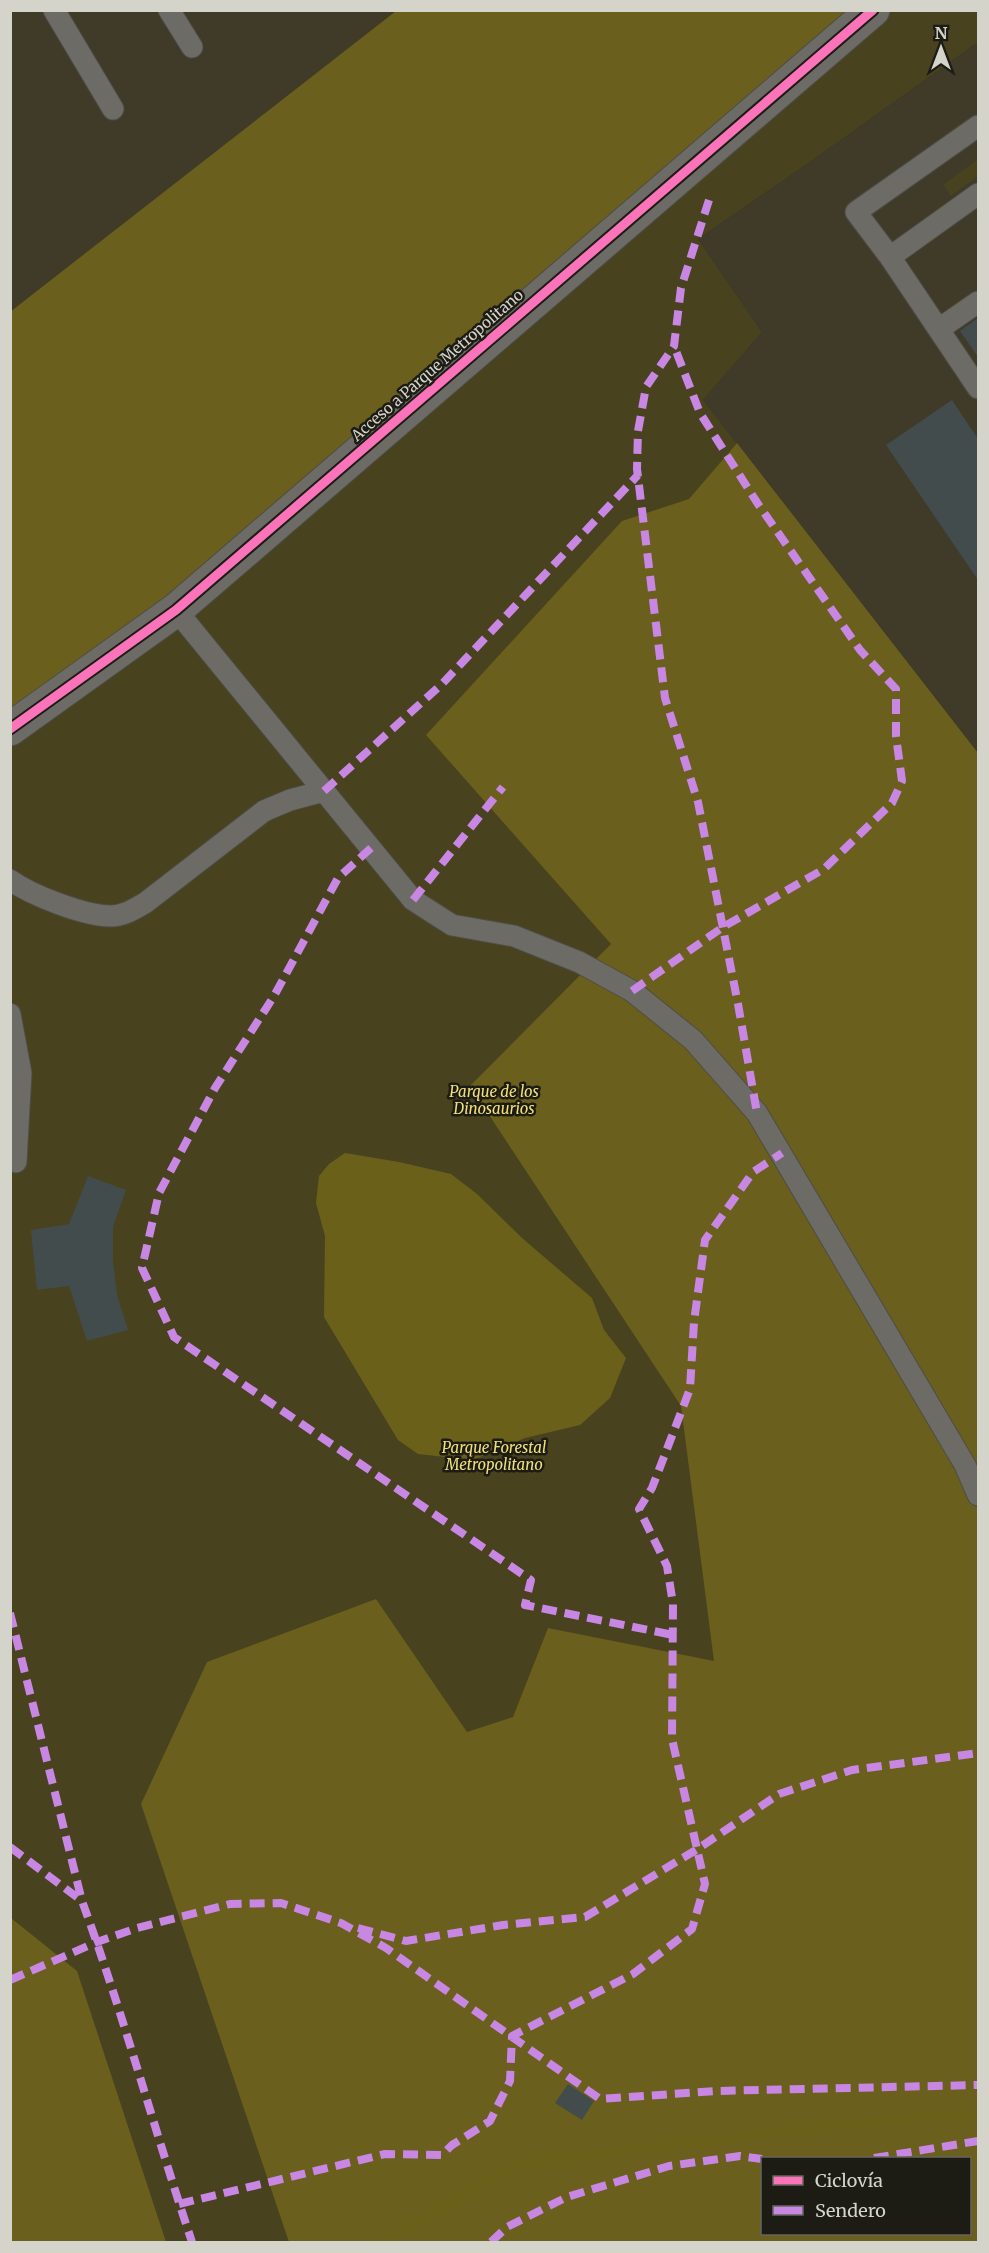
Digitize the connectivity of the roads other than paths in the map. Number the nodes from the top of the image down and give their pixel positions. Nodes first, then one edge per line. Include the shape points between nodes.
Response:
1 (54, 10) edge
2 (169, 10) edge
3 (873, 10) edge
4 (192, 47) dead end
5 (113, 109) dead end
6 (978, 126) edge
7 (978, 194) edge
8 (890, 257) junction
9 (978, 302) edge
10 (939, 329) junction
11 (978, 387) edge
12 (176, 610) junction
13 (10, 729) edge
14 (324, 791) junction
15 (10, 880) edge
16 (10, 1014) edge
17 (16, 1162) dead end
18 (978, 1495) edge

1 - 5 lane
2 - 4 lane
3 - 12 street, Acceso a Parque Metropolitano
6 - 8 lane via 856,212
7 - 8 lane
8 - 10 lane
9 - 10 lane
10 - 11 lane
12 - 13 street, Acceso a Parque Metropolitano
12 - 14 lane
14 - 15 lane via 264,811 145,903 124,914 86,912 24,890
14 - 18 lane via 413,900 452,925 514,936 579,962 632,991 693,1040 757,1113 965,1465
16 - 17 lane via 21,1073

